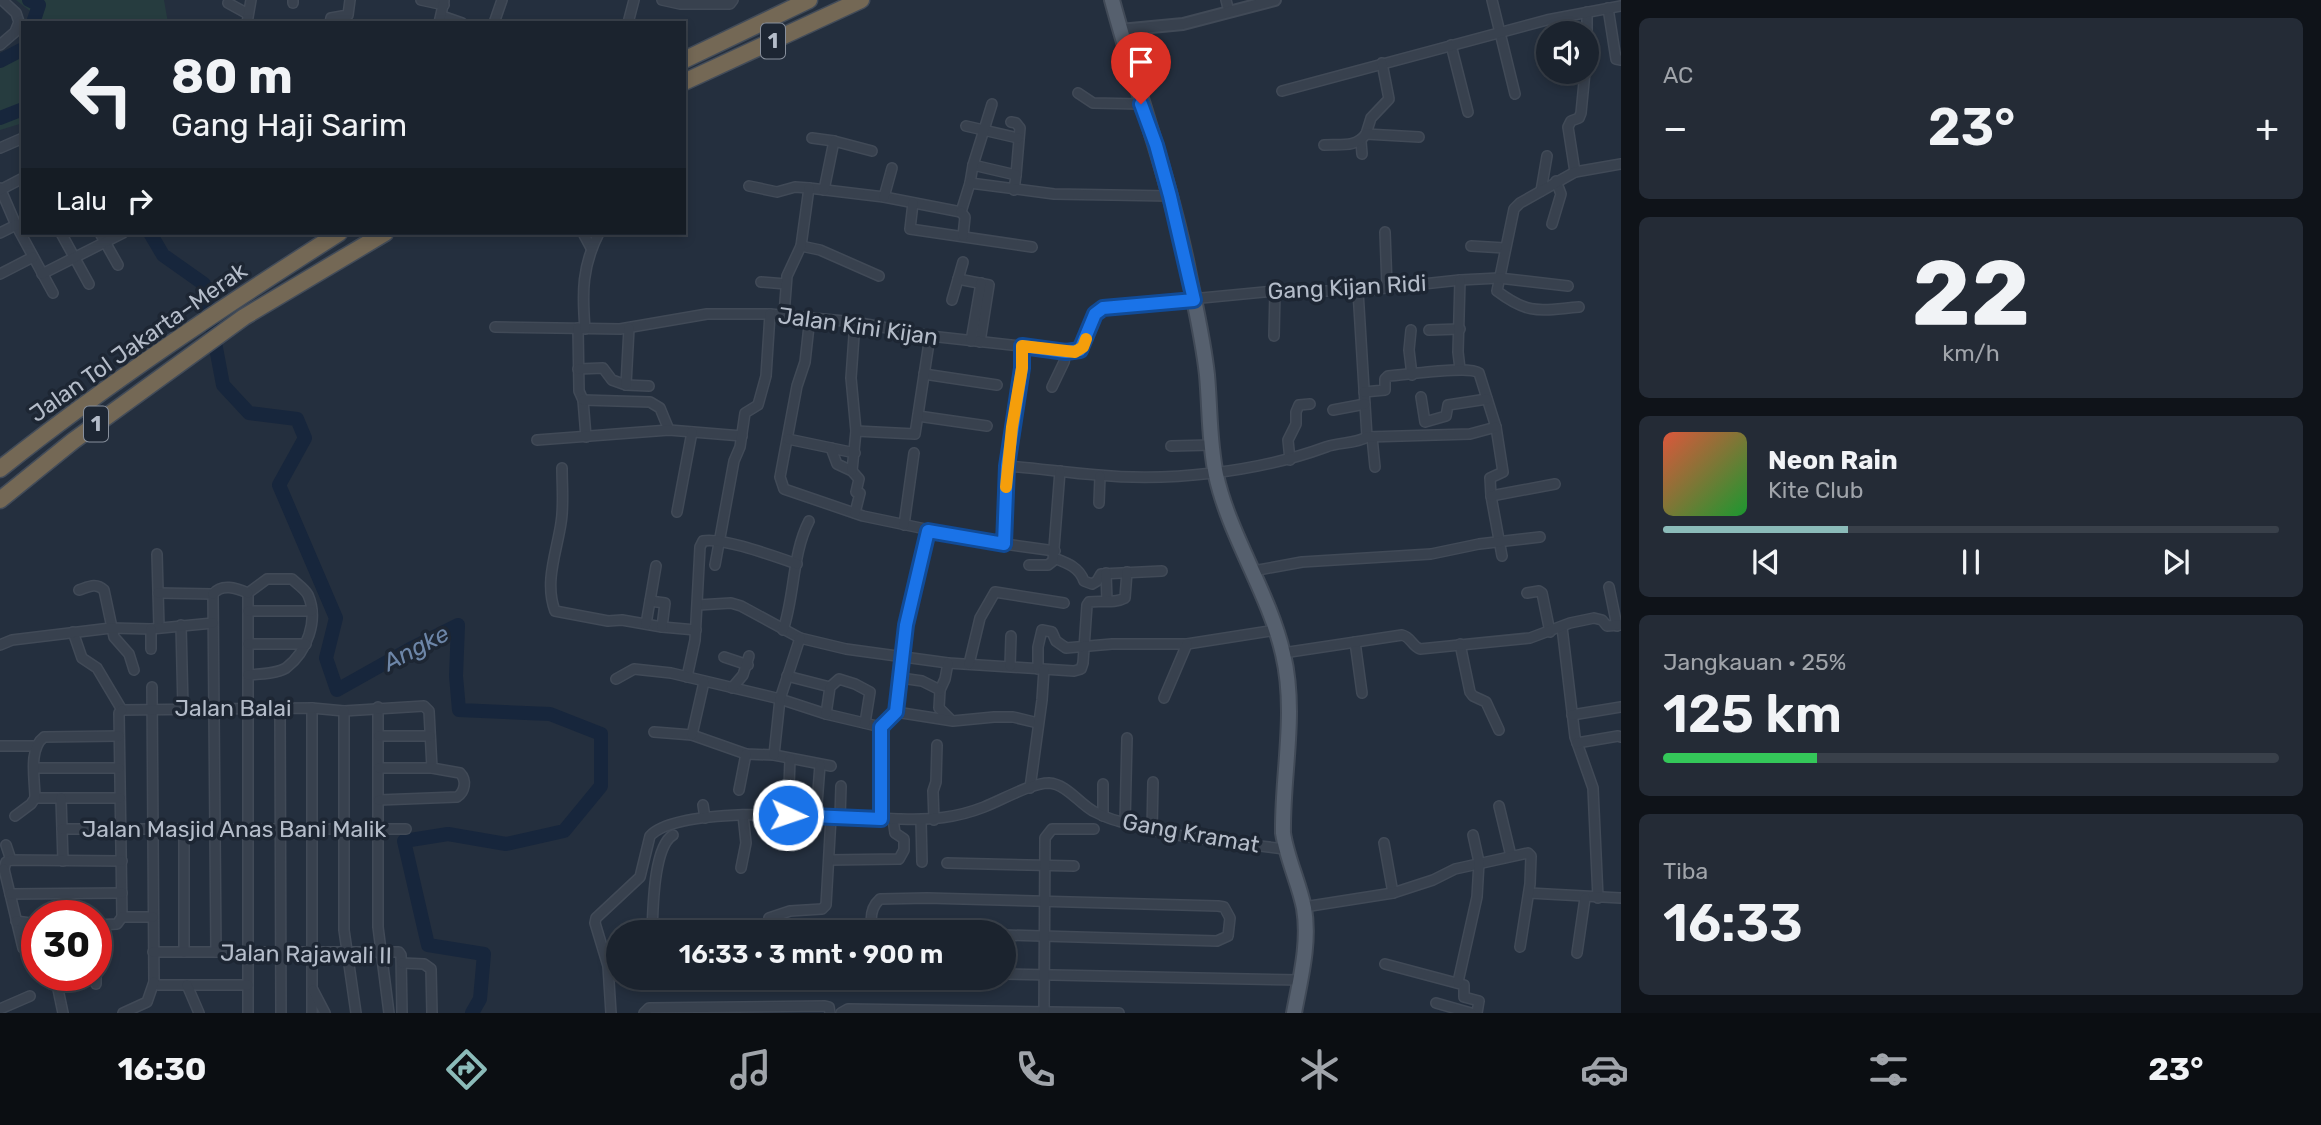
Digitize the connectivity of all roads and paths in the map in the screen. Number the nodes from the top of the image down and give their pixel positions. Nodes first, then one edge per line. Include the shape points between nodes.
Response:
1 (2, 0) edge
2 (251, 0) edge
3 (350, 0) edge
4 (421, 0) edge
5 (502, 0) edge
6 (634, 0) edge
7 (662, 0) edge
8 (733, 0) edge
9 (809, 0) edge
10 (861, 0) edge
11 (1112, 0) edge
12 (1226, 0) edge
13 (1275, 0) edge
14 (1492, 0) edge
15 (444, 2) edge
16 (228, 3) dead end
17 (1621, 6) edge
18 (1608, 8) junction
19 (1229, 12) junction
20 (1587, 12) junction
21 (247, 18) edge
22 (441, 19) edge
23 (330, 21) edge
24 (495, 21) edge
25 (629, 21) edge
26 (1587, 21) edge
27 (1120, 30) junction
28 (1500, 32) junction
29 (0, 45) edge
30 (1451, 45) junction
31 (686, 59) edge
32 (1621, 60) edge
33 (1382, 62) junction
34 (686, 81) edge
35 (1584, 84) edge
36 (1282, 91) dead end
37 (1078, 93) dead end
38 (1515, 94) dead end
39 (992, 104) dead end
40 (1141, 104) junction
41 (1468, 112) dead end
42 (1011, 122) dead end
43 (967, 126) dead end
44 (984, 130) junction
45 (1419, 137) dead end
46 (812, 138) dead end
47 (1018, 138) junction
48 (1363, 138) junction
49 (21, 139) edge
50 (834, 141) junction
51 (1324, 145) dead end
52 (0, 148) edge
53 (872, 150) dead end
54 (1362, 154) dead end
55 (1548, 156) dead end
56 (1621, 164) edge
57 (973, 165) junction
58 (892, 169) dead end
59 (1575, 172) junction
60 (1016, 175) junction
61 (21, 179) edge
62 (1556, 181) junction
63 (970, 183) junction
64 (749, 186) dead end
65 (809, 188) junction
66 (0, 190) edge
67 (824, 190) junction
68 (1014, 190) junction
69 (1541, 191) junction
70 (1170, 196) junction
71 (884, 197) junction
72 (914, 203) junction
73 (961, 212) junction
74 (1552, 224) dead end
75 (16, 225) junction
76 (1385, 232) dead end
77 (0, 233) edge
78 (21, 234) edge
79 (21, 235) edge
80 (62, 235) edge
81 (101, 235) edge
82 (120, 235) edge
83 (336, 235) edge
84 (382, 235) edge
85 (584, 235) edge
86 (597, 235) edge
87 (963, 236) junction
88 (106, 243) junction
89 (801, 246) junction
90 (1471, 246) dead end
91 (1032, 247) dead end
92 (591, 248) junction
93 (1505, 248) junction
94 (33, 257) junction
95 (74, 257) junction
96 (963, 262) dead end
97 (118, 265) dead end
98 (0, 274) edge
99 (42, 274) junction
100 (879, 276) dead end
101 (1499, 278) junction
102 (958, 279) junction
103 (1460, 280) junction
104 (761, 282) dead end
105 (89, 284) dead end
106 (786, 284) junction
107 (1568, 286) dead end
108 (1387, 287) junction
109 (1275, 291) junction
110 (1358, 291) junction
111 (53, 293) dead end
112 (952, 300) dead end
113 (1194, 300) junction
114 (1579, 307) dead end
115 (770, 314) junction
116 (784, 315) junction
117 (810, 317) junction
118 (855, 322) junction
119 (495, 327) dead end
120 (581, 328) junction
121 (629, 328) junction
122 (1411, 330) dead end
123 (1429, 330) dead end
124 (1460, 330) junction
125 (930, 336) junction
126 (1274, 336) dead end
127 (976, 342) junction
128 (1022, 346) junction
129 (1066, 352) junction
130 (578, 369) junction
131 (1460, 369) junction
132 (924, 374) junction
133 (1412, 375) junction
134 (626, 385) junction
135 (997, 385) dead end
136 (649, 386) dead end
137 (1052, 387) dead end
138 (1364, 392) junction
139 (1421, 397) dead end
140 (1487, 398) junction
141 (583, 400) junction
142 (1310, 404) dead end
143 (1365, 404) junction
144 (1332, 410) dead end
145 (918, 415) junction
146 (986, 426) dead end
147 (1496, 427) junction
148 (669, 430) junction
149 (856, 431) junction
150 (692, 432) junction
151 (742, 436) junction
152 (586, 437) junction
153 (1369, 437) junction
154 (788, 439) junction
155 (537, 440) dead end
156 (1212, 445) junction
157 (1171, 446) dead end
158 (831, 448) junction
159 (855, 453) junction
160 (915, 453) dead end
161 (1290, 460) junction
162 (1007, 466) junction
163 (1375, 467) dead end
164 (562, 468) dead end
165 (0, 469) edge
166 (852, 471) junction
167 (1060, 471) junction
168 (1215, 471) junction
169 (1100, 476) junction
170 (1555, 484) dead end
171 (1491, 496) junction
172 (0, 500) edge
173 (1099, 503) dead end
174 (677, 512) dead end
175 (855, 513) junction
176 (809, 521) dead end
177 (904, 525) junction
178 (928, 531) junction
179 (1540, 537) dead end
180 (718, 541) junction
181 (1500, 542) junction
182 (1004, 544) junction
183 (157, 554) dead end
184 (1055, 554) junction
185 (1502, 556) dead end
186 (797, 564) junction
187 (715, 565) dead end
188 (1029, 565) dead end
189 (656, 566) dead end
190 (1162, 571) dead end
191 (1253, 571) junction
192 (1127, 572) junction
193 (1106, 573) junction
194 (1609, 587) dead end
195 (79, 590) dead end
196 (158, 593) junction
197 (248, 593) junction
198 (1527, 593) dead end
199 (213, 594) junction
200 (650, 601) junction
201 (1107, 601) junction
202 (1064, 604) dead end
203 (698, 605) junction
204 (248, 611) junction
205 (312, 611) junction
206 (213, 623) junction
207 (646, 624) junction
208 (181, 625) junction
209 (1619, 625) edge
210 (662, 627) junction
211 (1562, 627) junction
212 (111, 628) junction
213 (155, 629) junction
214 (696, 630) junction
215 (783, 630) junction
216 (1276, 630) junction
217 (73, 632) junction
218 (1550, 632) junction
219 (1012, 636) dead end
220 (800, 638) junction
221 (1355, 642) junction
222 (248, 644) junction
223 (306, 644) junction
224 (1187, 644) junction
225 (1460, 644) junction
226 (0, 645) edge
227 (1084, 647) junction
228 (150, 649) dead end
229 (1283, 653) junction
230 (724, 657) dead end
231 (902, 658) junction
232 (948, 663) junction
233 (969, 664) junction
234 (1010, 666) junction
235 (134, 670) dead end
236 (1041, 670) junction
237 (248, 675) junction
238 (787, 676) junction
239 (687, 677) junction
240 (901, 678) junction
241 (615, 679) dead end
242 (704, 682) junction
243 (152, 687) dead end
244 (830, 687) junction
245 (732, 688) junction
246 (940, 690) junction
247 (1362, 693) dead end
248 (1164, 698) dead end
249 (780, 699) junction
250 (378, 707) junction
251 (1621, 707) edge
252 (153, 708) junction
253 (183, 708) junction
254 (214, 708) junction
255 (248, 708) junction
256 (281, 708) junction
257 (312, 708) junction
258 (122, 710) junction
259 (344, 711) junction
260 (896, 712) junction
261 (826, 714) junction
262 (1572, 715) junction
263 (953, 721) junction
264 (865, 723) junction
265 (1038, 723) junction
266 (881, 727) junction
267 (1499, 730) dead end
268 (654, 732) dead end
269 (692, 735) junction
270 (119, 736) junction
271 (379, 736) junction
272 (430, 736) junction
273 (1621, 737) edge
274 (1127, 738) dead end
275 (1577, 743) junction
276 (937, 745) dead end
277 (0, 746) edge
278 (36, 746) junction
279 (746, 754) junction
280 (774, 755) junction
281 (790, 759) junction
282 (820, 765) junction
283 (831, 766) dead end
284 (35, 768) junction
285 (119, 768) junction
286 (379, 768) junction
287 (432, 768) junction
288 (1153, 782) dead end
289 (1103, 784) dead end
290 (841, 786) dead end
291 (1030, 788) junction
292 (739, 790) dead end
293 (35, 798) junction
294 (61, 798) junction
295 (120, 798) junction
296 (379, 800) junction
297 (703, 804) dead end
298 (1499, 806) dead end
299 (743, 815) junction
300 (765, 815) junction
301 (788, 815) junction
302 (1103, 816) junction
303 (15, 817) dead end
304 (816, 817) junction
305 (835, 817) junction
306 (705, 818) junction
307 (881, 819) junction
308 (894, 819) junction
309 (921, 820) junction
310 (934, 820) junction
311 (1125, 823) junction
312 (62, 829) junction
313 (153, 829) junction
314 (184, 829) junction
315 (215, 829) junction
316 (248, 829) junction
317 (281, 829) junction
318 (312, 829) junction
319 (343, 829) junction
320 (379, 829) junction
321 (406, 829) dead end
322 (1094, 829) dead end
323 (121, 830) junction
324 (1152, 830) junction
325 (766, 833) dead end
326 (673, 835) dead end
327 (1473, 835) dead end
328 (1384, 843) dead end
329 (6, 845) dead end
330 (1285, 849) junction
331 (1511, 856) junction
332 (11, 860) junction
333 (62, 860) junction
334 (829, 860) junction
335 (122, 861) junction
336 (922, 862) dead end
337 (1479, 862) junction
338 (947, 863) dead end
339 (1045, 866) junction
340 (1074, 866) dead end
341 (741, 868) dead end
342 (2, 870) edge
343 (122, 893) junction
344 (1393, 893) junction
345 (1529, 893) junction
346 (10, 894) junction
347 (1585, 898) junction
348 (1598, 898) junction
349 (1621, 898) edge
350 (1045, 901) junction
351 (1304, 907) junction
352 (122, 917) junction
353 (153, 917) junction
354 (769, 918) dead end
355 (16, 920) junction
356 (653, 920) edge
357 (872, 920) edge
358 (21, 921) edge
359 (112, 924) edge
360 (1016, 935) edge
361 (1044, 936) junction
362 (21, 940) edge
363 (1520, 947) dead end
364 (153, 952) junction
365 (184, 952) junction
366 (216, 952) junction
367 (248, 952) junction
368 (281, 952) junction
369 (312, 952) junction
370 (346, 952) junction
371 (380, 952) junction
372 (1577, 953) dead end
373 (402, 963) junction
374 (1385, 964) dead end
375 (1016, 974) edge
376 (1044, 974) junction
377 (1300, 980) junction
378 (154, 982) junction
379 (1458, 982) junction
380 (187, 985) junction
381 (248, 985) junction
382 (312, 988) junction
383 (58, 991) edge
384 (30, 996) dead end
385 (1436, 1003) dead end
386 (1, 1010) edge
387 (765, 1010) edge
388 (830, 1010) edge
389 (645, 1011) edge
390 (1044, 1012) edge
391 (63, 1013) edge
392 (123, 1013) edge
393 (199, 1013) edge
394 (248, 1013) edge
395 (281, 1013) edge
396 (312, 1013) edge
397 (325, 1013) edge
398 (356, 1013) edge
399 (389, 1013) edge
400 (402, 1013) edge
401 (432, 1013) edge
402 (611, 1013) edge
403 (841, 1013) edge
404 (1119, 1013) edge
405 (1294, 1013) edge
406 (1474, 1013) edge

1 - 29 street via 19,22 15,33
2 - 21 street
3 - 23 street via 348,15
4 - 15 street
5 - 24 street
6 - 25 street
7 - 8 street via 699,5 730,4
9 - 31 highway, 1
10 - 34 highway, 1
11 - 27 main road
12 - 19 street
13 - 19 street
14 - 28 street
15 - 22 street
16 - 21 street
17 - 18 street
18 - 20 street
18 - 32 street via 1616,59
19 - 27 street via 1170,26
20 - 26 street
20 - 28 street
27 - 40 main road
28 - 30 street
28 - 38 street
30 - 33 street
30 - 41 street
33 - 36 street
33 - 48 street via 1388,99 1371,118
35 - 59 street via 1581,113 1569,127
37 - 40 street via 1094,103
39 - 44 street
40 - 70 main road
42 - 47 street via 1020,128
43 - 44 street
44 - 47 street
44 - 57 street
45 - 48 street
46 - 50 street
47 - 60 street
48 - 51 street via 1354,144
48 - 54 street
49 - 52 street
50 - 53 street
50 - 67 street
55 - 69 street
56 - 59 street
57 - 60 street
57 - 63 street
58 - 71 street
59 - 62 street
60 - 68 street
61 - 66 street
62 - 69 street
62 - 74 street via 1562,194
63 - 68 street
63 - 73 street
64 - 65 street via 777,192
65 - 67 street
65 - 89 street
66 - 75 street
67 - 71 street
68 - 70 street
69 - 93 street via 1514,209
70 - 113 main road
71 - 72 street
72 - 73 street
72 - 87 street via 910,229
73 - 87 street via 965,217
75 - 77 street
75 - 78 street
76 - 108 street
79 - 94 street
80 - 95 street
81 - 88 street
82 - 88 street
83 - 165 highway, Jalan Tol Jakarta–Merak / 1 via 193,328
84 - 172 highway, Jalan Tol Jakarta–Merak / 1 via 244,317
85 - 92 street
86 - 92 street
87 - 91 street
88 - 95 street
88 - 97 street
89 - 100 street
89 - 106 street
90 - 93 street
92 - 120 street
93 - 101 street
94 - 98 street
94 - 99 street
95 - 99 street
95 - 105 street
96 - 102 street
99 - 111 street
101 - 103 street, Gang Kijan Ridi
101 - 107 street, Gang Kijan Ridi
101 - 114 street via 1497,291 1516,305 1537,311
102 - 112 street
102 - 127 street via 990,287
103 - 108 street, Gang Kijan Ridi
103 - 124 street
104 - 106 street
106 - 116 street
108 - 110 street, Gang Kijan Ridi
109 - 110 street, Gang Kijan Ridi
109 - 113 street, Gang Kijan Ridi
109 - 126 street
110 - 138 street
113 - 129 street via 1103,308 1095,314 1083,347
113 - 156 main road via 1207,374
115 - 116 street, Jalan Kini Kijan
115 - 121 street, Jalan Kini Kijan via 707,314
115 - 151 street via 766,376 758,405 744,413
116 - 117 street, Jalan Kini Kijan
117 - 118 street, Jalan Kini Kijan
117 - 154 street
118 - 125 street, Jalan Kini Kijan
118 - 149 street via 851,378
119 - 120 street, Jalan Kini Kijan
120 - 121 street, Jalan Kini Kijan
120 - 130 street
121 - 134 street
122 - 133 street
123 - 124 street
124 - 131 street
125 - 127 street, Jalan Kini Kijan
125 - 132 street
127 - 128 street, Jalan Kini Kijan
128 - 129 street, Jalan Kini Kijan
128 - 162 street
129 - 137 street
130 - 134 street via 605,369 612,380
130 - 141 street
131 - 133 street
131 - 140 street via 1479,373
132 - 135 street
132 - 145 street
133 - 138 street via 1388,376 1385,390
134 - 136 street
138 - 143 street
139 - 140 street via 1425,422 1446,416 1448,404
140 - 147 street
141 - 148 street via 650,402 660,408
141 - 152 street
142 - 161 street via 1297,408 1288,440
143 - 144 street
143 - 153 street
145 - 146 street
145 - 149 street via 915,435
147 - 153 street via 1470,434
147 - 171 street via 1503,472 1490,478
148 - 150 street
148 - 152 street
149 - 159 street
150 - 151 street
150 - 174 street
151 - 180 street
152 - 155 street
153 - 161 street
153 - 163 street
154 - 158 street
154 - 175 street via 780,477 784,489
156 - 157 street
156 - 168 main road
158 - 159 street
158 - 166 street via 837,464
159 - 166 street
160 - 177 street
161 - 168 street
162 - 167 street
162 - 182 street
164 - 207 street via 561,523 551,580 555,611
166 - 175 street via 859,479
167 - 169 street
167 - 184 street
168 - 169 street via 1168,477
168 - 191 main road
169 - 173 street
170 - 171 street
171 - 181 street
175 - 177 street
176 - 186 street
177 - 178 street
178 - 182 street
178 - 231 street
179 - 181 street
180 - 186 street
180 - 187 street
180 - 203 street via 701,544
181 - 185 street
181 - 191 street via 1431,554 1302,562
182 - 184 street
183 - 196 street
184 - 188 street via 1048,565
184 - 193 street via 1092,584
186 - 215 street
189 - 200 street
190 - 192 street
191 - 216 main road
192 - 193 street
192 - 201 street via 1125,598
193 - 201 street
194 - 209 street
195 - 212 street via 97,586 104,590
196 - 199 street
196 - 213 street
197 - 199 street via 229,587
197 - 204 street
197 - 205 street via 267,579 292,579 307,593
198 - 218 street via 1542,593
199 - 206 street
200 - 207 street
200 - 210 street via 665,603
201 - 227 street via 1087,605
202 - 233 street via 995,592 981,618
203 - 214 street
203 - 215 street via 731,603
204 - 205 street
204 - 222 street
205 - 223 street
206 - 208 street
206 - 254 street
207 - 210 street
208 - 213 street
208 - 253 street
209 - 211 street via 1607,626 1594,618
210 - 214 street
211 - 218 street
211 - 262 street
212 - 213 street
212 - 217 street
212 - 235 street
213 - 228 street
214 - 239 street
215 - 220 street
216 - 224 street
216 - 229 main road
217 - 226 street
217 - 258 street via 82,658 97,668
218 - 225 street
219 - 234 street
220 - 231 street
220 - 238 street
221 - 225 street via 1402,635 1420,649
221 - 229 street
221 - 247 street
222 - 223 street
222 - 237 street
223 - 237 street via 283,670
224 - 227 street
224 - 248 street
225 - 267 street via 1470,692 1486,702
227 - 236 street via 1080,669
227 - 236 street via 1066,648 1052,632 1042,630 1038,647
229 - 330 main road via 1289,725
230 - 245 street via 748,660
231 - 232 street
231 - 240 street
232 - 233 street
232 - 246 street
233 - 234 street
234 - 236 street
236 - 265 street
237 - 255 street
238 - 244 street
238 - 249 street
239 - 241 street via 641,668
239 - 242 street
240 - 246 street
240 - 260 street
242 - 245 street
242 - 269 street
243 - 252 street
244 - 261 street
244 - 264 street via 839,679 868,690
245 - 249 street
246 - 263 street via 939,708
249 - 261 street
249 - 280 street
250 - 259 street, Jalan Balai
250 - 271 street
250 - 272 street, Jalan Balai via 428,708
251 - 262 street
252 - 253 street, Jalan Balai
252 - 258 street, Jalan Balai
252 - 313 street
253 - 254 street, Jalan Balai
254 - 255 street, Jalan Balai
254 - 315 street
255 - 256 street, Jalan Balai
255 - 316 street
256 - 257 street, Jalan Balai
256 - 317 street
257 - 259 street, Jalan Balai
257 - 318 street
258 - 270 street
259 - 319 street
260 - 263 street
260 - 266 street
261 - 264 street
262 - 275 street
263 - 265 street via 1013,717
264 - 266 street
265 - 291 street
266 - 307 street
268 - 269 street
269 - 279 street
270 - 278 street via 44,737
270 - 285 street
271 - 272 street
271 - 286 street
272 - 287 street
273 - 275 street
274 - 311 street
275 - 348 street via 1593,788
276 - 310 street
277 - 278 street
278 - 284 street
279 - 280 street
279 - 292 street
280 - 281 street
281 - 282 street
281 - 301 street
282 - 283 street
282 - 304 street
284 - 285 street
284 - 293 street
285 - 295 street
286 - 287 street
286 - 296 street
287 - 296 street via 460,773 464,780 461,794
288 - 324 street
289 - 302 street
290 - 305 street
291 - 302 street, Gang Kramat via 1045,783 1059,786
291 - 310 street, Gang Kramat via 964,814
293 - 294 street
293 - 303 street
294 - 295 street
294 - 312 street
295 - 323 street
296 - 320 street
297 - 306 street
298 - 331 street
299 - 300 street, Gang Kramat
299 - 306 street, Gang Kramat
299 - 341 street via 746,843
300 - 301 street, Gang Kramat
300 - 325 street
301 - 304 street, Gang Kramat
302 - 311 street, Gang Kramat
304 - 305 street, Gang Kramat
305 - 307 street, Gang Kramat
305 - 334 street
306 - 402 street, Gang Kramat via 654,832 640,877 596,918 608,965
307 - 308 street, Gang Kramat
308 - 309 street, Gang Kramat
308 - 334 street via 895,833 904,839 899,859
309 - 310 street, Gang Kramat
309 - 336 street
311 - 324 street, Gang Kramat
312 - 323 street, Jalan Masjid Anas Bani Malik
312 - 333 street
313 - 314 street, Jalan Masjid Anas Bani Malik
313 - 323 street, Jalan Masjid Anas Bani Malik
313 - 353 street
314 - 315 street, Jalan Masjid Anas Bani Malik
314 - 365 street
315 - 316 street, Jalan Masjid Anas Bani Malik
315 - 366 street
316 - 317 street, Jalan Masjid Anas Bani Malik
316 - 367 street
317 - 318 street, Jalan Masjid Anas Bani Malik
317 - 368 street
318 - 319 street, Jalan Masjid Anas Bani Malik
318 - 369 street
319 - 320 street, Jalan Masjid Anas Bani Malik
319 - 370 street
320 - 321 street, Jalan Masjid Anas Bani Malik
320 - 371 street
322 - 339 street via 1052,829 1045,838
323 - 335 street
324 - 330 street, Gang Kramat
326 - 356 street via 664,842
327 - 337 street
328 - 344 street
329 - 332 street
330 - 351 main road
331 - 337 street
331 - 345 street via 1531,856
332 - 333 street
332 - 342 street
333 - 335 street
334 - 354 street via 824,908 802,908
335 - 343 street
337 - 344 street
337 - 379 street
338 - 339 street
339 - 340 street
339 - 350 street
342 - 346 street
343 - 346 street
343 - 352 street
344 - 351 street
345 - 347 street
345 - 363 street
346 - 355 street
347 - 348 street
347 - 372 street
348 - 349 street
350 - 357 street via 880,899
350 - 361 street
350 - 361 street via 1218,905 1230,918 1228,936 1217,941
351 - 377 main road
352 - 353 street
352 - 359 street
353 - 364 street
355 - 358 street
355 - 362 street
360 - 361 street
361 - 376 street
364 - 365 street, Jalan Rajawali II
364 - 378 street
365 - 366 street, Jalan Rajawali II
366 - 367 street, Jalan Rajawali II
367 - 368 street, Jalan Rajawali II
367 - 381 street
368 - 369 street, Jalan Rajawali II
368 - 395 street
369 - 370 street, Jalan Rajawali II
369 - 382 street
370 - 371 street, Jalan Rajawali II
370 - 398 street
371 - 373 street, Jalan Rajawali II via 400,953
371 - 399 street
373 - 400 street, Jalan Rajawali II
373 - 401 street via 431,969
374 - 379 street
375 - 376 street
376 - 377 street
376 - 390 street
377 - 405 main road
378 - 380 street
378 - 392 street via 147,1002
379 - 406 street via 1464,985 1464,997 1479,1001
380 - 381 street
380 - 393 street
381 - 394 street
382 - 396 street
382 - 397 street
383 - 391 street
384 - 386 street
385 - 406 street
387 - 388 street
387 - 389 street
390 - 403 street via 848,1009
390 - 404 street

